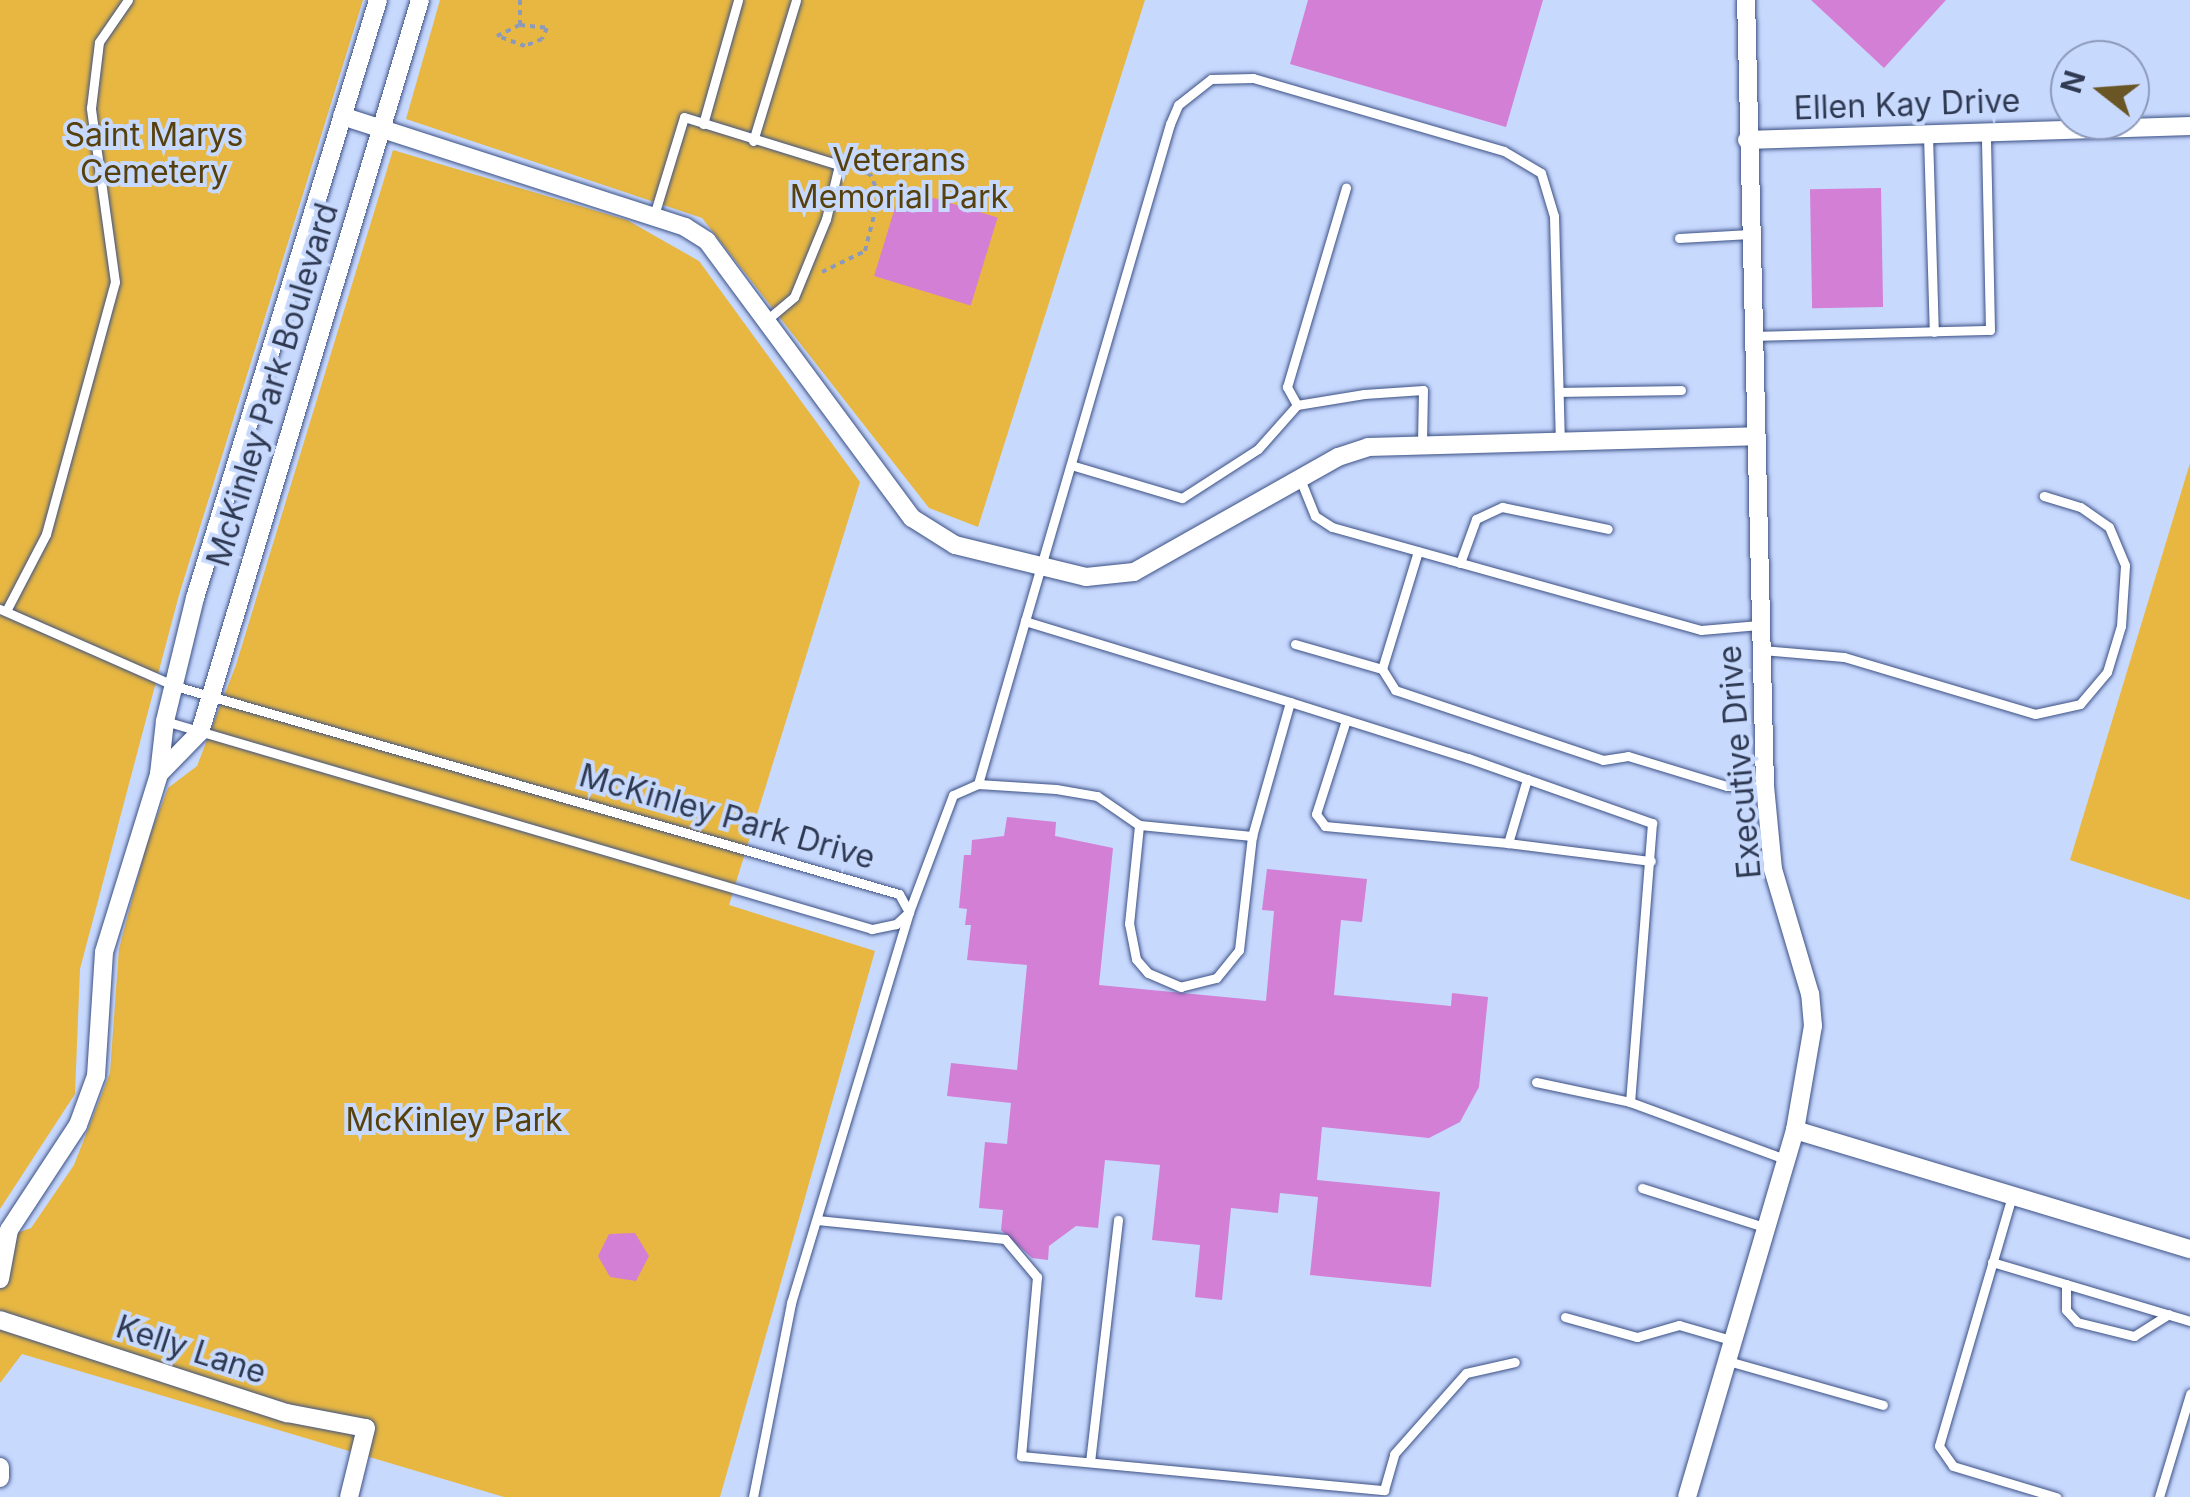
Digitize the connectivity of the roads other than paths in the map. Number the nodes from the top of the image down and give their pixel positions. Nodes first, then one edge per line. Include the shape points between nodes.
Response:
1 (128, 0) edge
2 (378, 0) edge
3 (420, 0) edge
4 (738, 0) edge
5 (796, 0) edge
6 (1746, 0) edge
7 (342, 116) junction
8 (703, 124) junction
9 (2190, 126) edge
10 (383, 128) junction
11 (1986, 133) junction
12 (1928, 135) junction
13 (753, 140) junction
14 (1747, 140) junction
15 (1346, 188) dead end
16 (655, 212) junction
17 (1750, 234) junction
18 (1679, 238) dead end
19 (766, 322) junction
20 (1934, 332) junction
21 (1753, 336) junction
22 (1681, 390) dead end
23 (1559, 392) junction
24 (1297, 405) junction
25 (1756, 436) junction
26 (1560, 439) junction
27 (1422, 442) junction
28 (1071, 465) junction
29 (1300, 480) junction
30 (2044, 496) dead end
31 (1608, 530) dead end
32 (1418, 551) junction
33 (1460, 563) junction
34 (1042, 567) junction
35 (3, 610) edge
36 (1025, 621) junction
37 (1759, 624) junction
38 (1295, 644) dead end
39 (1760, 650) junction
40 (1382, 670) junction
41 (175, 686) junction
42 (210, 697) junction
43 (1290, 702) junction
44 (1346, 720) junction
45 (165, 721) junction
46 (200, 732) junction
47 (159, 774) junction
48 (1527, 778) junction
49 (978, 784) junction
50 (1765, 786) junction
51 (1138, 825) junction
52 (1252, 836) junction
53 (1508, 843) junction
54 (1651, 861) junction
55 (909, 912) junction
56 (1536, 1082) dead end
57 (1630, 1102) junction
58 (1795, 1130) junction
59 (1786, 1160) junction
60 (1642, 1188) dead end
61 (2012, 1196) junction
62 (817, 1220) junction
63 (1118, 1220) dead end
64 (1767, 1228) junction
65 (5, 1229) edge
66 (2190, 1248) edge
67 (1992, 1262) junction
68 (0, 1280) edge
69 (2066, 1284) junction
70 (2169, 1314) junction
71 (1565, 1318) dead end
72 (0, 1320) edge
73 (2190, 1321) edge
74 (1734, 1340) junction
75 (1728, 1361) junction
76 (1515, 1362) dead end
77 (2190, 1394) edge
78 (1882, 1404) dead end
79 (1090, 1462) junction
80 (0, 1468) edge
81 (0, 1478) edge
82 (349, 1497) edge
83 (753, 1497) edge
84 (1687, 1497) edge
85 (2056, 1497) edge
86 (2158, 1497) edge

1 - 35 lane via 99,42 91,108 115,282 46,534
2 - 7 street, McKinley Park Boulevard
3 - 10 street, McKinley Park Boulevard
4 - 8 lane
5 - 13 lane
6 - 14 street, Executive Drive
7 - 10 street
7 - 41 street, McKinley Park Boulevard
8 - 13 lane
8 - 16 lane via 684,117
9 - 11 street, Ellen Kay Drive
10 - 16 street
10 - 42 street, McKinley Park Boulevard
11 - 12 street, Ellen Kay Drive
11 - 20 lane via 1990,330
12 - 14 street, Ellen Kay Drive
12 - 20 lane
13 - 19 lane via 839,166 794,297
14 - 17 street, Executive Drive
15 - 24 lane via 1287,387
16 - 19 street via 707,241
17 - 18 lane
17 - 21 street, Executive Drive
19 - 34 street via 912,518 956,544
20 - 21 lane
21 - 25 street, Executive Drive
22 - 23 lane
23 - 26 lane
23 - 28 lane via 1554,216 1550,190 1526,160 1232,75 1192,89 1170,124
24 - 27 lane via 1422,390
24 - 28 lane via 1258,449 1182,498
25 - 26 street
25 - 37 street, Executive Drive
26 - 27 street
27 - 29 street via 1368,448
28 - 34 lane
29 - 32 lane via 1315,516 1332,527
29 - 34 street via 1134,572 1108,578
30 - 39 lane via 2080,507 2110,527 2125,566 2121,626 2107,672 2080,704 2035,714 1844,658
31 - 33 lane via 1502,506 1476,519
32 - 33 lane
32 - 40 lane
33 - 37 lane via 1702,630
34 - 36 lane
35 - 41 lane, McKinley Park Drive
36 - 43 lane
36 - 49 lane
37 - 39 street, Executive Drive
38 - 40 lane
39 - 50 street, Executive Drive
40 - 50 lane via 1395,690 1603,760 1628,756 1727,786
41 - 42 lane, McKinley Park Drive
41 - 45 street, McKinley Park Boulevard
42 - 46 street, McKinley Park Boulevard
42 - 55 lane, McKinley Park Drive via 899,894
43 - 44 lane
43 - 52 lane
44 - 48 lane
44 - 53 lane via 1316,814 1325,826
45 - 46 lane, McKinley Park Drive
45 - 47 street, McKinley Park Boulevard
46 - 47 street, McKinley Park Boulevard
46 - 55 lane, McKinley Park Drive via 872,928 896,924
47 - 65 street, McKinley Park Boulevard via 104,952 96,1076 78,1125
48 - 53 lane
48 - 54 lane via 1652,822
49 - 51 lane via 1097,796
49 - 55 lane via 954,795
50 - 58 street, Executive Drive via 1772,869 1810,994 1813,1026
51 - 52 lane
51 - 52 lane via 1130,942 1148,973 1181,986 1216,978 1238,950
53 - 54 lane
54 - 57 lane
55 - 62 lane
56 - 57 lane
57 - 59 lane
58 - 59 street, Executive Drive
58 - 61 street
59 - 64 street, Executive Drive
60 - 64 lane
61 - 66 street
61 - 67 lane
62 - 79 lane via 1005,1239 1037,1277 1021,1456
62 - 83 lane via 791,1303
63 - 79 lane
64 - 74 street, Executive Drive
65 - 68 street, McKinley Park Boulevard
67 - 69 lane
67 - 85 lane via 1939,1436 1941,1455 1954,1466
69 - 70 lane
69 - 70 lane via 2066,1310 2078,1322 2134,1336
70 - 73 lane
71 - 74 lane via 1637,1337 1678,1325
72 - 82 street, Kelly Lane via 288,1412 366,1428
74 - 75 street, Executive Drive
75 - 78 lane
75 - 84 street, Executive Drive
76 - 79 lane via 1466,1373 1394,1454 1384,1490
77 - 86 lane
80 - 81 street

